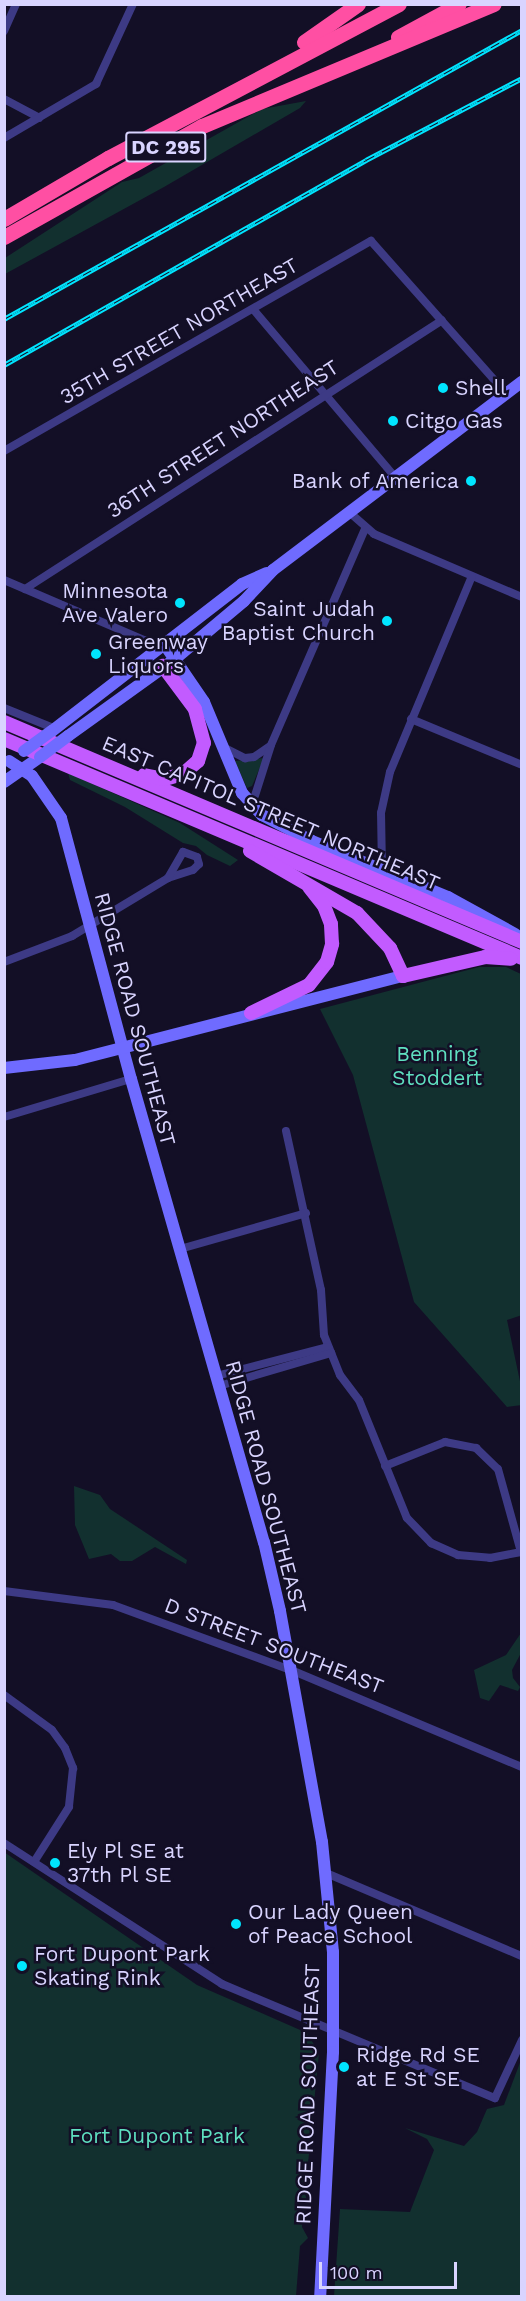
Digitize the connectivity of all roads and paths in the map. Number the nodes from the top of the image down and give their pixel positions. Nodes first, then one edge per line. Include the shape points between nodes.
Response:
1 (16, 4) edge
2 (133, 4) edge
3 (358, 4) edge
4 (399, 4) edge
5 (459, 4) edge
6 (493, 4) edge
7 (4, 31) edge
8 (334, 70) junction
9 (4, 99) edge
10 (201, 107) junction
11 (39, 118) junction
12 (4, 138) edge
13 (72, 178) junction
14 (4, 207) edge
15 (4, 219) edge
16 (4, 237) edge
17 (253, 309) junction
18 (442, 320) junction
19 (522, 382) edge
20 (506, 393) junction
21 (325, 395) junction
22 (4, 451) edge
23 (395, 477) junction
24 (349, 512) junction
25 (365, 529) junction
26 (273, 570) junction
27 (472, 576) junction
28 (4, 580) edge
29 (25, 589) junction
30 (522, 597) edge
31 (144, 640) junction
32 (165, 645) junction
33 (153, 652) junction
34 (169, 662) junction
35 (4, 708) edge
36 (411, 719) junction
37 (4, 723) edge
38 (54, 730) junction
39 (4, 739) edge
40 (271, 745) junction
41 (224, 747) junction
42 (75, 753) junction
43 (6, 761) edge
44 (522, 765) edge
45 (24, 769) junction
46 (4, 782) edge
47 (252, 805) junction
48 (180, 813) junction
49 (382, 869) junction
50 (290, 874) junction
51 (168, 878) dead end
52 (90, 927) junction
53 (522, 940) edge
54 (522, 959) edge
55 (4, 962) edge
56 (403, 976) junction
57 (251, 1012) junction
58 (122, 1048) junction
59 (4, 1068) edge
60 (131, 1079) junction
61 (4, 1117) edge
62 (286, 1131) dead end
63 (306, 1213) junction
64 (180, 1249) junction
65 (330, 1350) junction
66 (218, 1381) junction
67 (385, 1466) junction
68 (521, 1552) edge
69 (4, 1591) edge
70 (291, 1670) junction
71 (4, 1695) edge
72 (522, 1767) edge
73 (4, 1843) edge
74 (34, 1862) junction
75 (326, 1873) junction
76 (522, 1956) edge
77 (334, 2032) junction
78 (522, 2040) edge
79 (320, 2296) edge

1 - 7 street
2 - 11 street via 96,84
3 - 10 highway via 323,31
4 - 10 highway, DC 295
5 - 8 highway
6 - 8 highway, DC 295
8 - 16 highway, DC 295 via 202,126
9 - 11 street
10 - 13 highway, DC 295
11 - 12 street
13 - 14 highway
13 - 15 highway, DC 295
17 - 18 street, 35TH STREET NORTHEAST via 371,241
17 - 21 street
17 - 22 street, 35TH STREET NORTHEAST
18 - 20 street
18 - 21 street, 36TH STREET NORTHEAST
19 - 20 main road
20 - 23 main road
21 - 23 street
21 - 29 street, 36TH STREET NORTHEAST
23 - 24 main road
24 - 25 street
24 - 26 main road
25 - 27 street
25 - 40 street
26 - 32 main road via 242,584
26 - 34 main road via 244,601
27 - 30 street
27 - 36 street
28 - 29 street
29 - 31 street
31 - 32 street
31 - 33 street
32 - 33 main road
32 - 34 main road
33 - 34 main road
33 - 38 main road
34 - 41 main road, EAST CAPITOL STREET NORTHEAST via 204,702
34 - 42 main road via 203,730 203,750 194,766 165,779
34 - 45 main road, bridge
35 - 38 street
36 - 44 street
36 - 49 street via 385,788
37 - 42 main road, EAST CAPITOL STREET NORTHEAST
38 - 43 main road, bridge
39 - 48 main road
40 - 41 street via 254,757 236,755
40 - 47 street
41 - 47 main road, EAST CAPITOL STREET NORTHEAST
42 - 53 main road, EAST CAPITOL STREET NORTHEAST
43 - 45 main road, RIDGE ROAD SOUTHEAST
45 - 46 main road
45 - 52 main road, RIDGE ROAD SOUTHEAST via 61,818
47 - 49 main road, EAST CAPITOL STREET NORTHEAST via 274,823
48 - 50 main road
48 - 54 main road
49 - 53 main road, EAST CAPITOL STREET NORTHEAST via 465,905
50 - 56 main road via 339,900 367,921 393,952
50 - 57 main road via 312,890 326,909 333,932 330,953 309,985
51 - 52 street
52 - 55 street
52 - 58 main road, RIDGE ROAD SOUTHEAST
54 - 56 main road via 485,957
56 - 57 main road
57 - 58 main road
58 - 59 main road via 65,1062
58 - 60 main road, RIDGE ROAD SOUTHEAST
60 - 61 street
60 - 64 main road, RIDGE ROAD SOUTHEAST
62 - 63 street
63 - 64 street
63 - 65 street
64 - 66 main road, RIDGE ROAD SOUTHEAST
65 - 66 street
65 - 67 street via 340,1375 357,1395
66 - 70 main road, RIDGE ROAD SOUTHEAST via 264,1542
67 - 68 street via 408,1518 431,1543 468,1557 490,1558
67 - 68 street via 445,1442 476,1448 498,1469
69 - 70 street, D STREET SOUTHEAST via 107,1603
70 - 72 street, D STREET SOUTHEAST
70 - 75 main road, RIDGE ROAD SOUTHEAST
71 - 74 street via 57,1735 73,1768 69,1807
73 - 74 street
74 - 77 street via 209,1977
75 - 76 street
75 - 77 main road, RIDGE ROAD SOUTHEAST
77 - 78 street via 495,2098
77 - 79 main road, RIDGE ROAD SOUTHEAST

